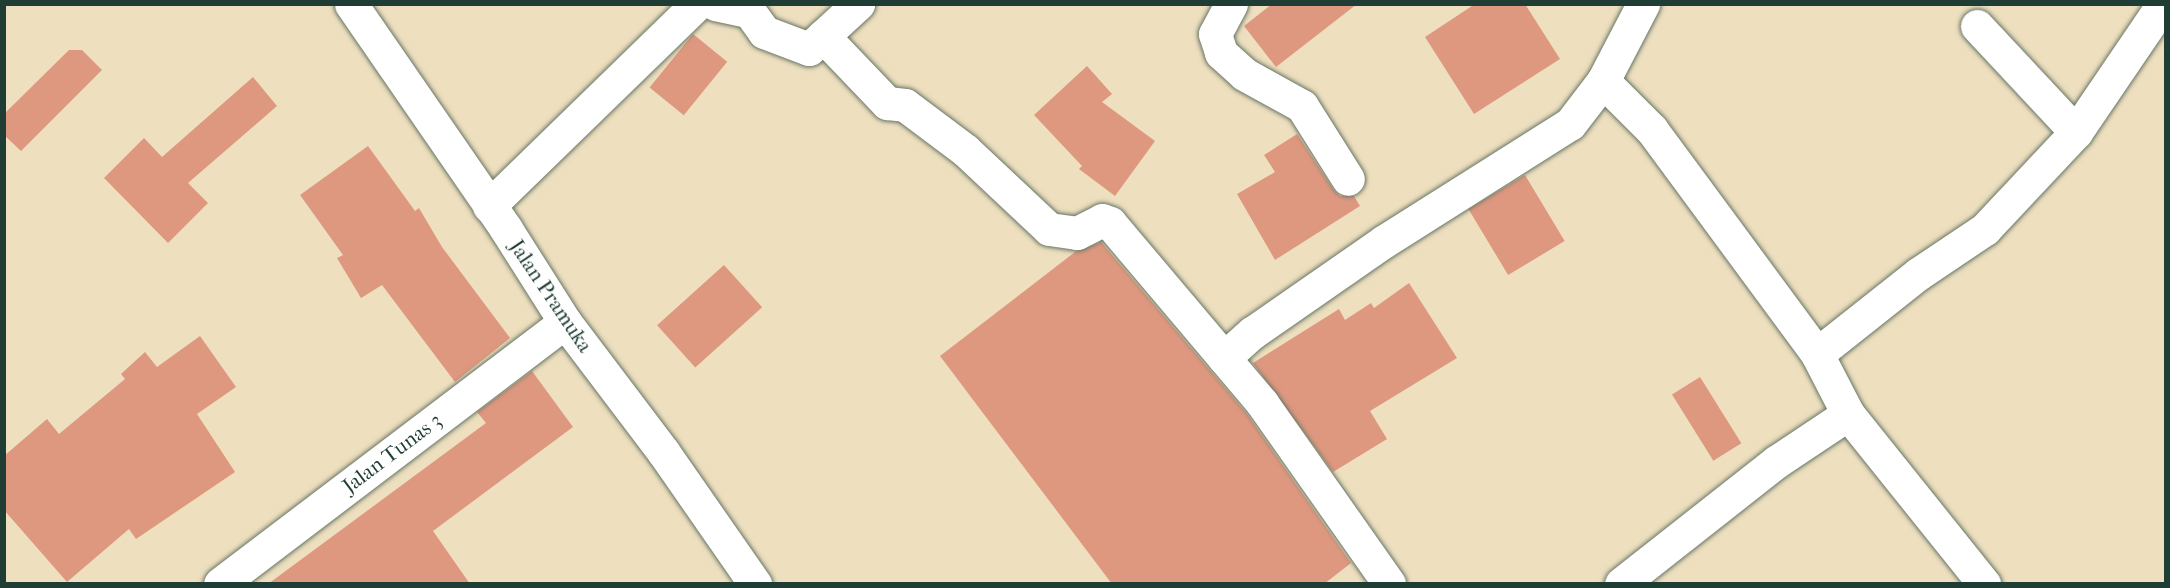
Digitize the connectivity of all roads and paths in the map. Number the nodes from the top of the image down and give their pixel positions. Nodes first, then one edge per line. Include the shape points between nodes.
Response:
1 (351, 4) edge
2 (697, 4) edge
3 (715, 4) edge
4 (858, 4) edge
5 (1231, 4) edge
6 (1643, 4) edge
7 (2163, 4) edge
8 (1977, 26) dead end
9 (823, 36) junction
10 (1603, 81) junction
11 (2076, 132) junction
12 (1348, 179) dead end
13 (489, 206) junction
14 (565, 322) junction
15 (1817, 354) junction
16 (1224, 358) junction
17 (1848, 414) junction
18 (220, 584) edge
19 (754, 584) edge
20 (1389, 584) edge
21 (1621, 584) edge
22 (1984, 584) edge

1 - 13 street, Jalan Pramuka
2 - 13 street
3 - 9 street via 749,11 764,32 809,49
4 - 9 street
5 - 12 street via 1215,34 1221,53 1244,74 1302,106
6 - 10 street
7 - 11 street
8 - 11 street
9 - 16 street via 887,103 905,105 965,150 1049,229 1077,233 1102,220 1110,223
10 - 15 street via 1652,130
10 - 16 street via 1570,124 1383,242 1252,333
11 - 15 street via 1985,229 1918,274
13 - 14 street, Jalan Pramuka
14 - 18 street, Jalan Tunas 3
14 - 19 street, Jalan Pramuka via 664,453
15 - 17 street
16 - 20 street via 1262,403
17 - 21 street via 1776,462
17 - 22 street

